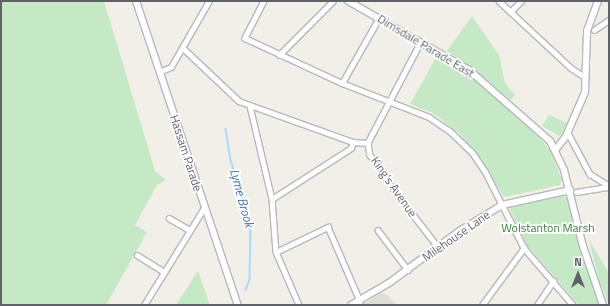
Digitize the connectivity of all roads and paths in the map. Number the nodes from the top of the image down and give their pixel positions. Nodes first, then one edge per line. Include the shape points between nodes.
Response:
1 (136, 1) edge
2 (209, 1) edge
3 (264, 1) edge
4 (333, 1) edge
5 (348, 1) edge
6 (499, 1) edge
7 (521, 1) edge
8 (598, 1) edge
9 (510, 12) junction
10 (379, 18) junction
11 (609, 20) edge
12 (594, 30) dead end
13 (421, 42) junction
14 (182, 48) junction
15 (279, 55) junction
16 (159, 72) junction
17 (585, 77) junction
18 (342, 83) junction
19 (387, 102) junction
20 (250, 106) junction
21 (568, 133) junction
22 (353, 142) junction
23 (368, 143) junction
24 (556, 149) junction
25 (609, 187) edge
26 (573, 191) junction
27 (272, 199) junction
28 (502, 205) junction
29 (204, 208) junction
30 (169, 218) dead end
31 (190, 230) junction
32 (378, 230) dead end
33 (438, 247) junction
34 (524, 248) junction
35 (276, 252) junction
36 (137, 255) dead end
37 (408, 270) junction
38 (164, 272) junction
39 (553, 281) junction
40 (360, 301) junction
41 (144, 305) edge
42 (238, 305) edge
43 (299, 305) edge
44 (351, 305) edge
45 (482, 305) edge
46 (537, 305) edge
47 (573, 305) edge
48 (603, 305) edge

1 - 16 main road, Hassam Parade
2 - 14 street
3 - 15 street via 244,38
4 - 15 street
5 - 10 main road, Dimsdale Parade East
6 - 9 street
7 - 9 street
8 - 17 main road via 587,31
9 - 17 street via 571,68
10 - 13 main road, Dimsdale Parade East
10 - 18 street
11 - 12 street
13 - 19 street, King's Avenue
13 - 24 main road, Dimsdale Parade East via 485,82 536,126
14 - 16 street via 171,67
14 - 20 street via 239,101
15 - 18 street
16 - 29 main road, Hassam Parade
17 - 21 main road via 585,92
18 - 19 street
19 - 23 street, King's Avenue
19 - 28 street via 428,117 451,132 472,152
20 - 22 street
20 - 27 street
21 - 24 main road
21 - 25 street via 590,174
22 - 23 street
22 - 27 street via 351,148
23 - 33 street, King's Avenue via 370,155
24 - 26 main road, Dimsdale Parade East
25 - 26 street
26 - 28 main road, Milehouse Lane
26 - 48 main road, Dimsdale Parade East via 583,246
27 - 35 street
28 - 33 main road, Milehouse Lane
28 - 34 street
29 - 31 street
29 - 42 main road, Hassam Parade
30 - 31 street
31 - 38 street
32 - 37 street
33 - 37 main road, Milehouse Lane
34 - 39 street
34 - 45 street
35 - 40 street via 328,227
35 - 43 street
36 - 38 street
37 - 40 main road, Milehouse Lane
38 - 41 street
39 - 46 street
39 - 47 street
40 - 44 main road, Milehouse Lane

